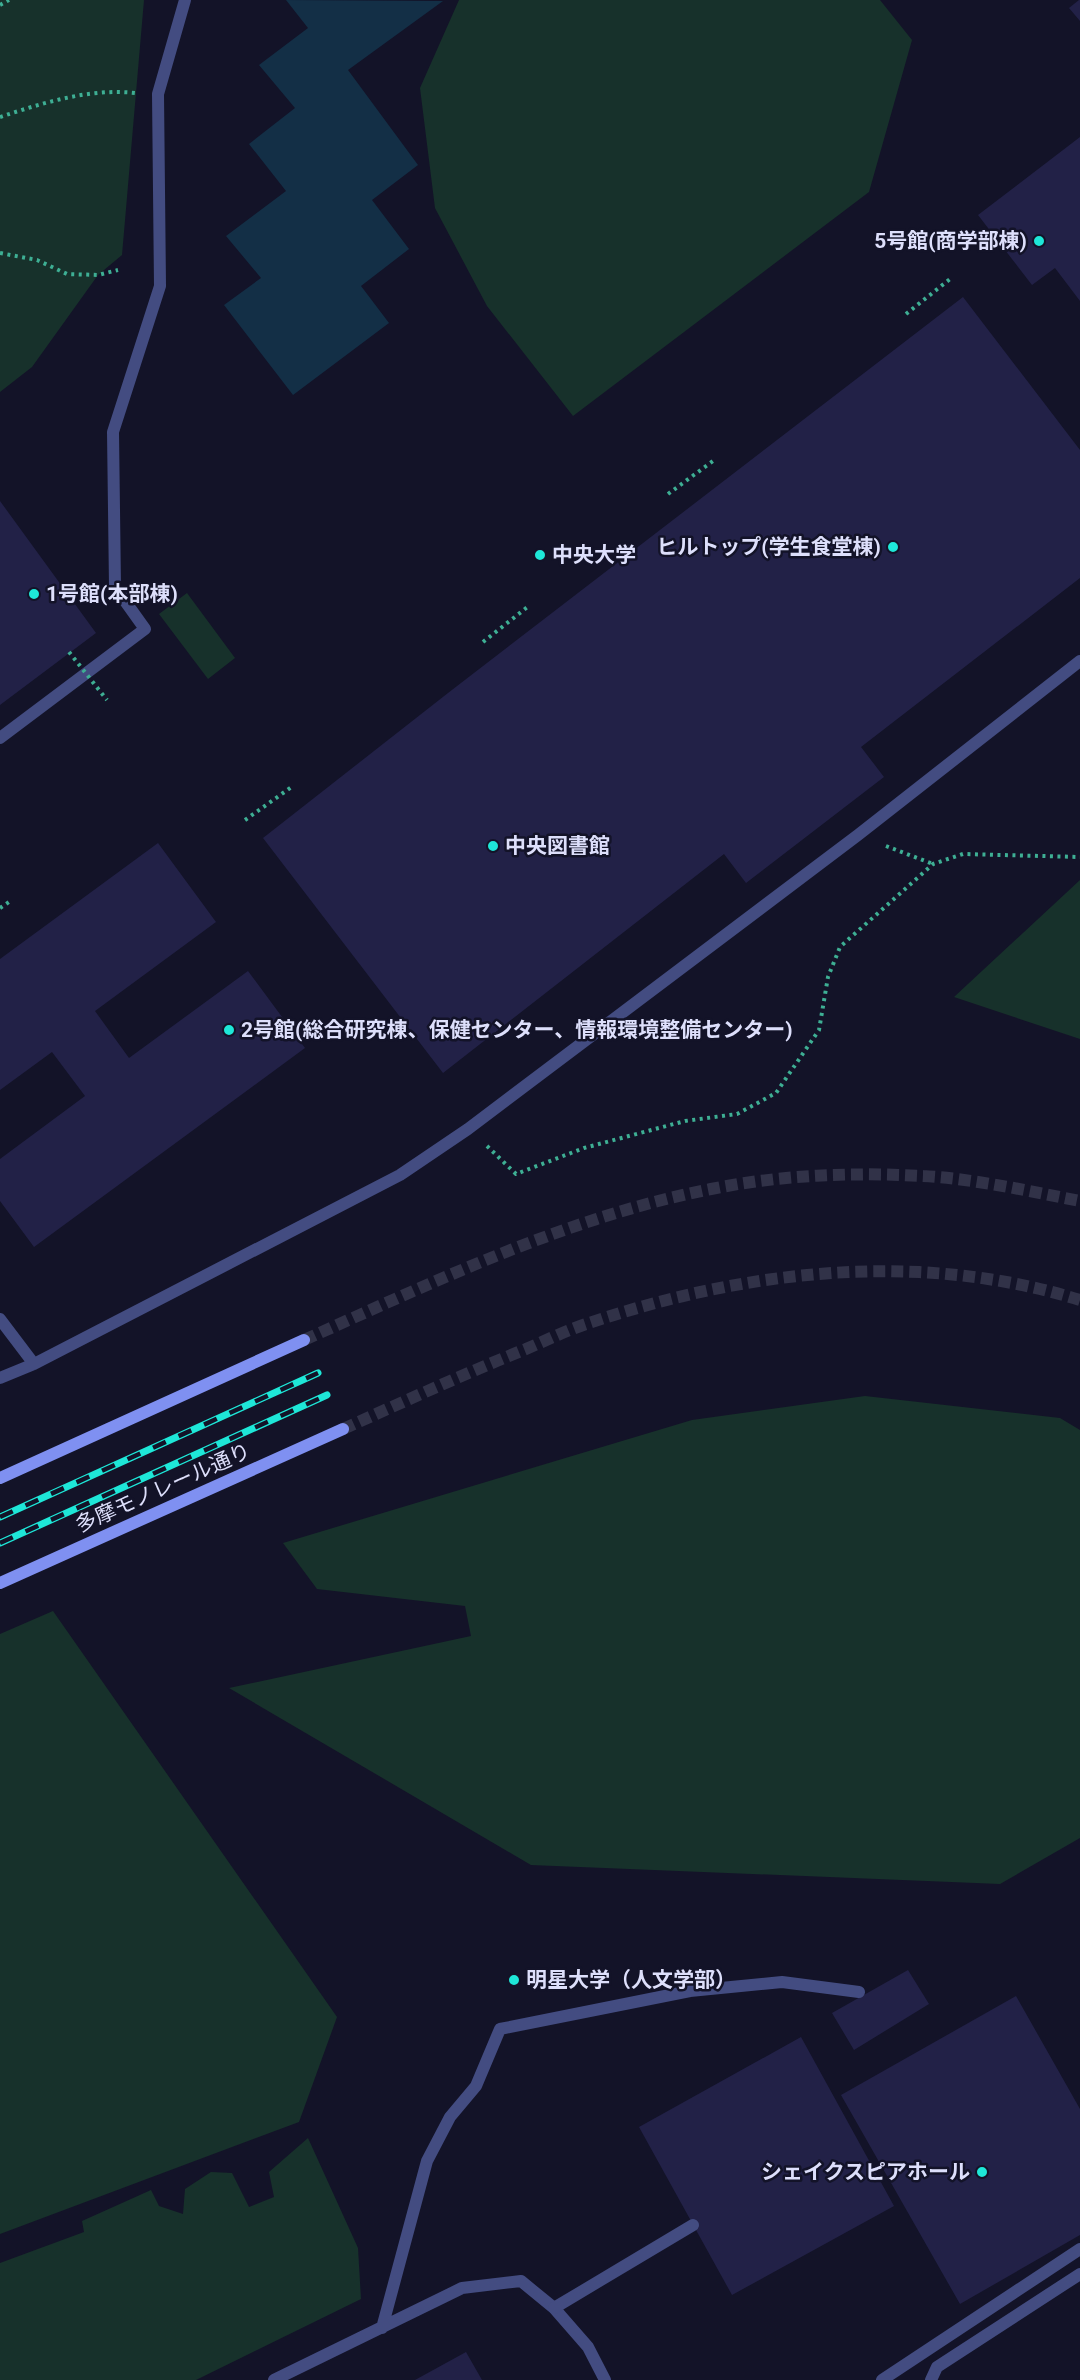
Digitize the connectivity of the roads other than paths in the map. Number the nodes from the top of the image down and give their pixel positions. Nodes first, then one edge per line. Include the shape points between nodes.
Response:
1 (185, 0) edge
2 (1080, 661) edge
3 (0, 738) edge
4 (0, 1319) edge
5 (304, 1340) tunnel mouth
6 (34, 1364) junction
7 (0, 1378) edge
8 (343, 1429) tunnel mouth
9 (0, 1478) edge
10 (0, 1583) edge
11 (860, 1992) dead end
12 (693, 2225) dead end
13 (1080, 2249) edge
14 (1080, 2274) edge
15 (554, 2307) junction
16 (382, 2328) junction
17 (274, 2380) edge
18 (605, 2380) edge
19 (882, 2380) edge
20 (932, 2380) edge

1 - 3 street via 158,94 160,286 113,432 115,586 144,629
2 - 6 street via 858,835 468,1129 400,1175
4 - 6 street
5 - 9 main road
6 - 7 street
8 - 10 main road, 多摩モノレール通り
11 - 16 street via 782,1982 701,1990 500,2029 476,2086 450,2117 427,2161
12 - 15 street
13 - 19 street
14 - 20 street via 937,2367
15 - 16 street via 521,2281 462,2288
15 - 18 street via 588,2347
16 - 17 street

